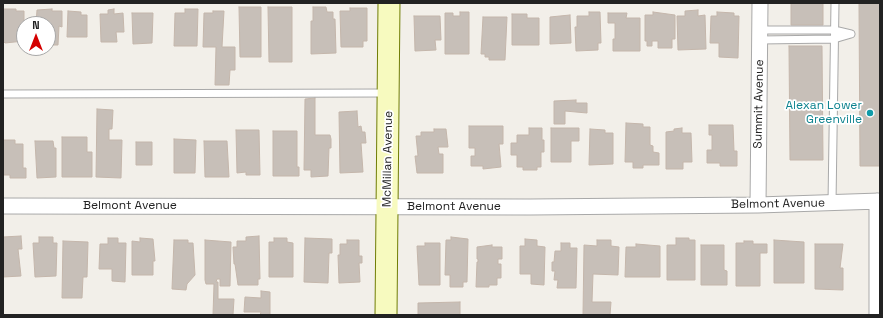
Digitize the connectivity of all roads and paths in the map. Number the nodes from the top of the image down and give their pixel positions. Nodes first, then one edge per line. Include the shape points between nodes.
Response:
1 (389, 3) edge
2 (760, 3) edge
3 (835, 3) edge
4 (834, 30) junction
5 (760, 35) junction
6 (834, 39) junction
7 (389, 93) junction
8 (3, 94) edge
9 (878, 201) edge
10 (832, 204) junction
11 (758, 205) junction
12 (3, 206) edge
13 (388, 207) junction
14 (878, 266) edge
15 (386, 315) edge
16 (877, 315) edge

1 - 7 street, McMillan Avenue
2 - 5 street, Summit Avenue
3 - 4 lane
4 - 5 lane
4 - 6 lane
4 - 6 lane via 851,34
5 - 6 lane
5 - 11 street, Summit Avenue
6 - 10 lane
7 - 8 lane
7 - 13 street, McMillan Avenue
9 - 10 street, Belmont Avenue
9 - 14 street
10 - 11 street, Belmont Avenue
11 - 13 street, Belmont Avenue
12 - 13 street, Belmont Avenue
13 - 15 street, McMillan Avenue
14 - 16 street

